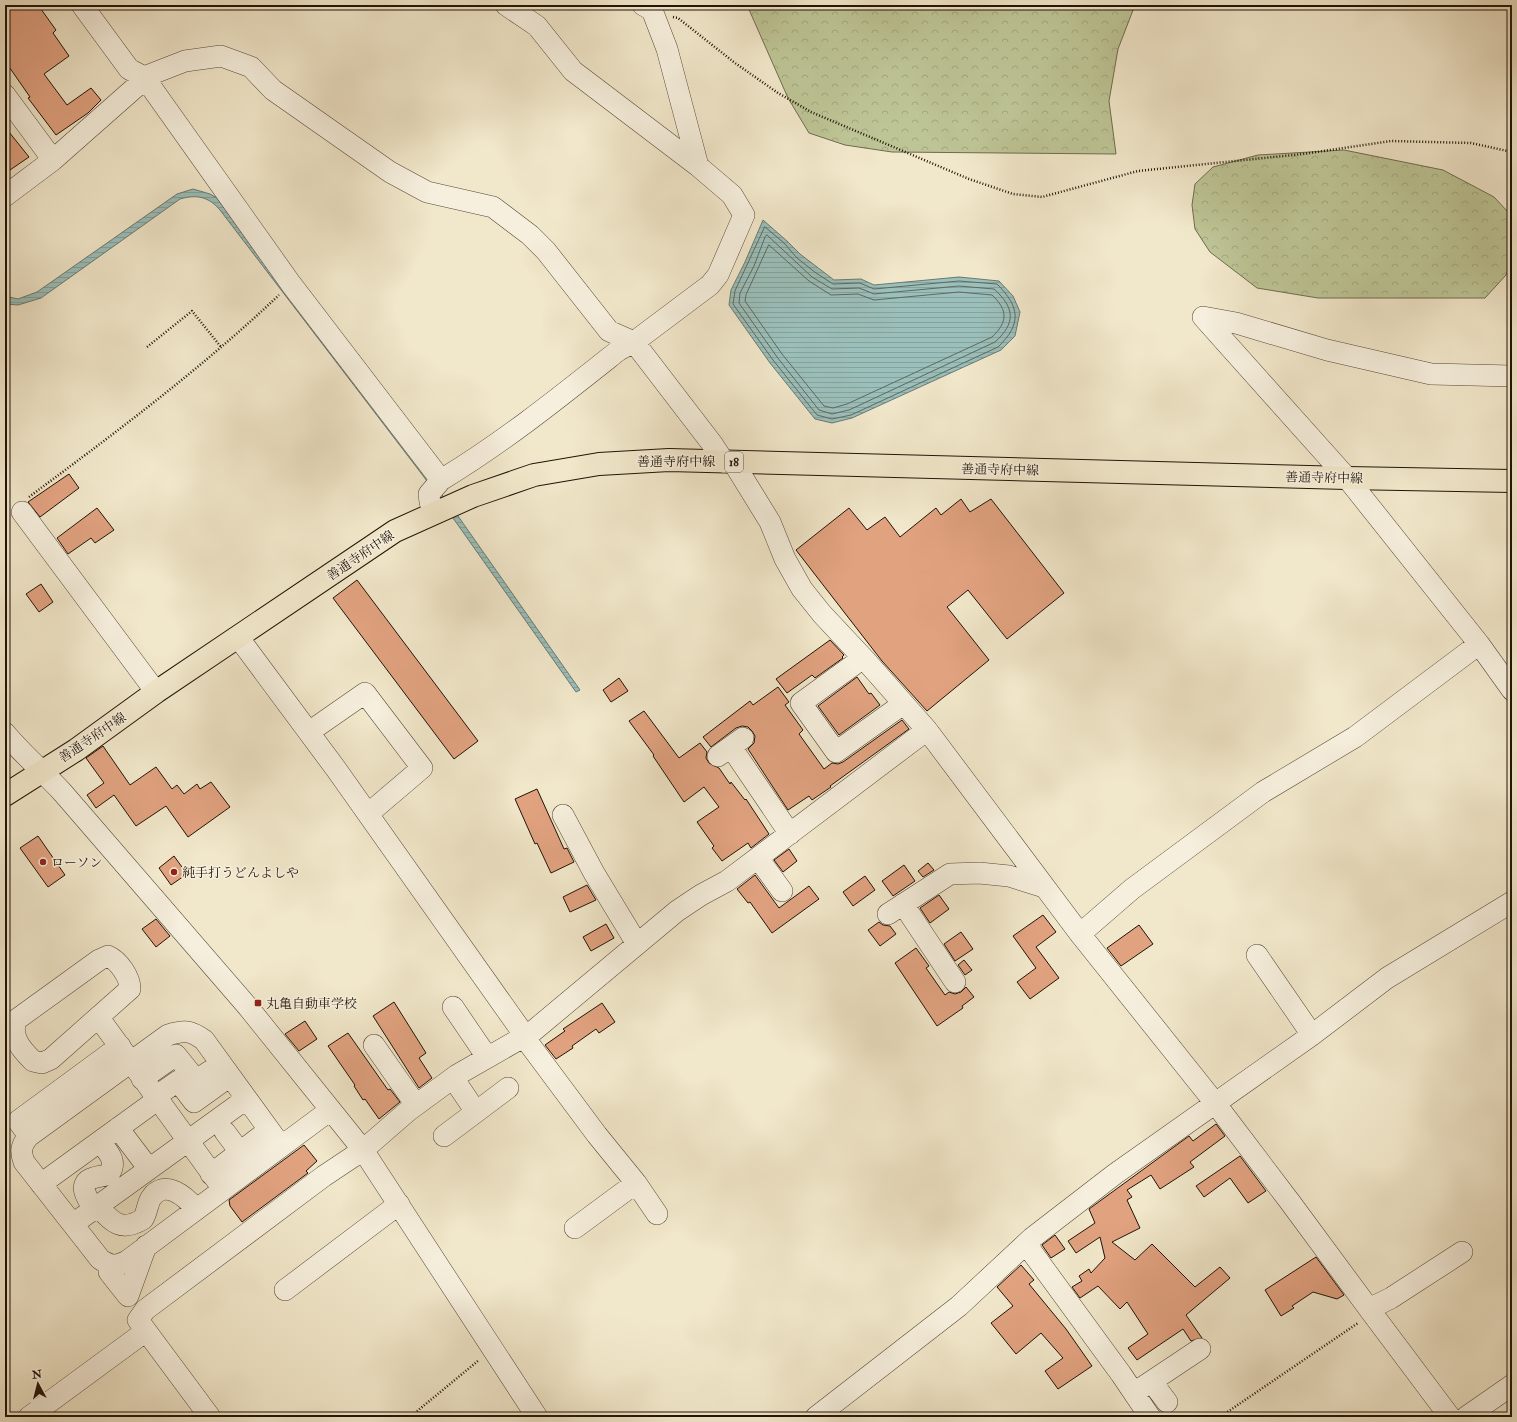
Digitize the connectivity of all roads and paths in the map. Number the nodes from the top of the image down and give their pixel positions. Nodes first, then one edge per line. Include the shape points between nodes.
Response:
1 (82, 5) edge
2 (506, 5) edge
3 (647, 8) edge
4 (144, 77) junction
5 (5, 95) edge
6 (1512, 152) edge
7 (53, 160) junction
8 (698, 166) junction
9 (5, 196) edge
10 (279, 296) dead end
11 (634, 342) junction
12 (148, 347) dead end
13 (221, 348) junction
14 (1512, 376) edge
15 (729, 462) junction
16 (1347, 478) junction
17 (441, 480) junction
18 (1512, 480) edge
19 (22, 512) joint
20 (434, 512) junction
21 (238, 637) junction
22 (1479, 644) junction
23 (863, 658) junction
24 (1512, 690) edge
25 (156, 692) junction
26 (903, 704) junction
27 (927, 730) junction
28 (309, 732) junction
29 (5, 733) edge
30 (731, 747) dead end
31 (42, 770) junction
32 (5, 795) edge
33 (368, 814) junction
34 (563, 815) dead end
35 (790, 834) junction
36 (758, 858) junction
37 (1044, 887) junction
38 (782, 891) dead end
39 (1512, 902) edge
40 (1080, 934) junction
41 (637, 944) junction
42 (1257, 955) dead end
43 (955, 982) dead end
44 (453, 1007) dead end
45 (99, 1018) junction
46 (1312, 1035) junction
47 (524, 1036) junction
48 (374, 1045) dead end
49 (487, 1058) junction
50 (131, 1062) junction
51 (225, 1070) junction
52 (453, 1078) junction
53 (508, 1088) dead end
54 (156, 1098) junction
55 (246, 1099) junction
56 (1215, 1103) junction
57 (416, 1105) junction
58 (329, 1111) junction
59 (476, 1112) junction
60 (118, 1128) junction
61 (225, 1132) dead end
62 (444, 1136) dead end
63 (275, 1138) junction
64 (100, 1142) junction
65 (188, 1142) junction
66 (363, 1150) junction
67 (240, 1152) junction
68 (149, 1169) junction
69 (217, 1182) junction
70 (636, 1183) junction
71 (41, 1184) junction
72 (399, 1204) junction
73 (96, 1207) junction
74 (196, 1209) junction
75 (657, 1214) dead end
76 (73, 1224) junction
77 (575, 1228) dead end
78 (1026, 1244) junction
79 (146, 1246) junction
80 (1462, 1252) dead end
81 (109, 1265) junction
82 (285, 1290) dead end
83 (1370, 1311) junction
84 (146, 1331) junction
85 (493, 1348) junction
86 (1200, 1349) dead end
87 (1152, 1382) junction
88 (1512, 1385) edge
89 (1167, 1402) dead end
90 (1142, 1409) edge
91 (821, 1416) edge
92 (29, 1417) edge
93 (210, 1417) edge
94 (410, 1417) edge
95 (537, 1417) edge
96 (1220, 1417) edge
97 (1450, 1417) edge
98 (1466, 1417) edge

1 - 4 street via 129,69
2 - 8 street via 537,26 573,71
3 - 6 path via 678,18 735,63 811,112 969,179 1013,194 1042,197 1138,171 1303,154 1391,141 1471,143
3 - 8 street via 667,49
4 - 7 street
4 - 11 street via 185,61 221,56 251,68 273,90 390,172 427,192 493,208 530,235 546,251 609,331
4 - 17 street via 291,284
5 - 7 street
7 - 9 street
8 - 11 street via 732,195 744,215 739,229 718,275 710,285
10 - 13 path
11 - 15 street
11 - 17 street via 619,350 513,434
12 - 13 path via 192,311
13 - 19 path via 107,439 17,506
14 - 16 street via 1431,374 1327,350 1203,316
15 - 16 main road, 善通寺府中線 / 18
15 - 20 main road, 善通寺府中線 / 18 via 631,461 564,469 534,475
15 - 23 street via 770,522 785,559 802,588 822,614
16 - 18 main road, 善通寺府中線 / 18
16 - 22 street
17 - 20 street via 429,494
19 - 25 street
20 - 21 main road, 善通寺府中線 / 18 via 395,531
21 - 25 main road, 善通寺府中線 / 18
21 - 28 street
22 - 24 street
22 - 40 street via 1355,737 1263,792 1132,889
23 - 26 street
23 - 26 street via 801,702 836,752
25 - 31 main road, 善通寺府中線 / 18 via 76,750
26 - 27 street
27 - 35 street
27 - 37 street
28 - 33 street
28 - 33 street via 365,693 422,768
29 - 31 street via 20,751
30 - 35 street
31 - 32 main road, 善通寺府中線 / 18
31 - 58 street via 248,1007
33 - 47 street
34 - 41 street
35 - 36 street
36 - 38 street
36 - 41 street via 727,881 677,911
37 - 40 street
37 - 43 street via 1009,876 950,874 896,909
39 - 46 street via 1387,978
40 - 56 street
41 - 47 street
42 - 46 street
44 - 49 street
45 - 45 street via 51,1059 42,1062 32,1061 14,1037 16,1020 108,956 114,958 127,975 130,989
45 - 50 street
46 - 56 street
47 - 49 street
47 - 70 street
48 - 57 street
49 - 52 street
50 - 51 street via 176,1055 196,1080
50 - 51 street via 168,1035 182,1031 194,1033 204,1040
50 - 54 street
50 - 71 street via 29,1136 22,1144 24,1162
51 - 54 street via 194,1102 178,1080
51 - 55 street
52 - 57 street
52 - 59 street
53 - 59 street
54 - 60 street
54 - 65 street
55 - 63 street
55 - 65 street
56 - 78 street via 1115,1174
56 - 83 street
57 - 66 street
58 - 63 street
58 - 66 street
59 - 62 street
60 - 64 street
60 - 68 street
61 - 67 street
63 - 67 street
63 - 69 street
64 - 71 street
64 - 73 street via 110,1155 113,1169 109,1174 87,1181 84,1186 84,1193
65 - 68 street
65 - 69 street
66 - 72 street
66 - 84 street via 324,1176 144,1310 138,1320
67 - 69 street
68 - 73 street
69 - 74 street
70 - 75 street
70 - 77 street
71 - 76 street
72 - 82 street
72 - 85 street
73 - 74 street via 111,1221 128,1226 143,1219 152,1198 158,1192 166,1190 185,1196
73 - 76 street
74 - 79 street
76 - 81 street via 100,1259
78 - 90 street
78 - 91 street via 959,1306
79 - 81 street via 118,1266
79 - 81 street via 128,1296 109,1272
80 - 83 street
83 - 96 path
83 - 97 street
84 - 92 street
84 - 93 street
85 - 94 path
85 - 95 street
86 - 87 street
87 - 89 street
87 - 90 street
88 - 98 street

